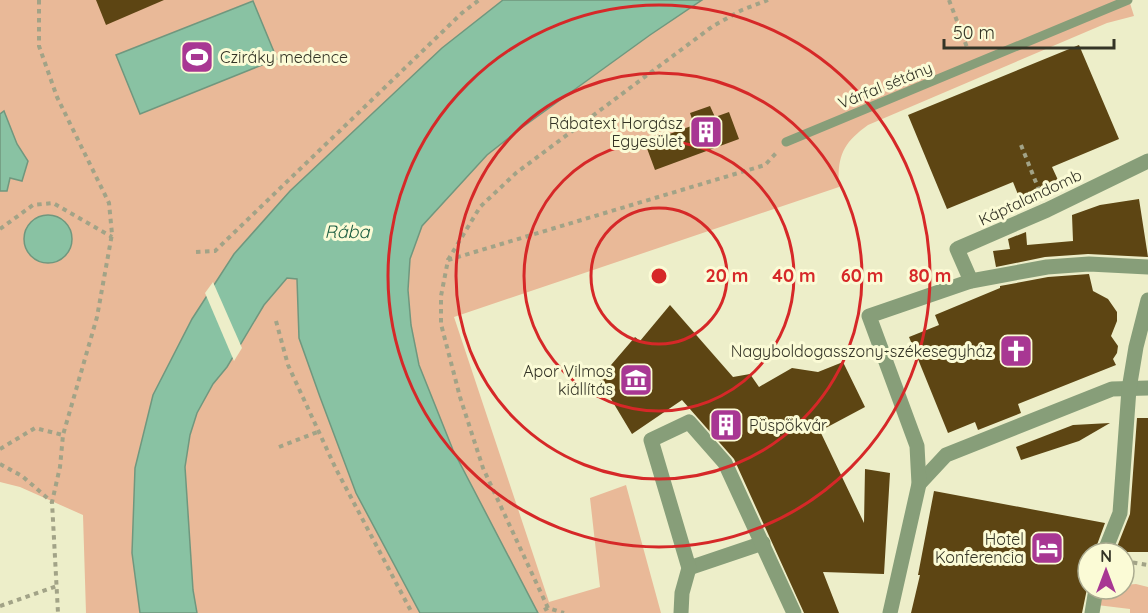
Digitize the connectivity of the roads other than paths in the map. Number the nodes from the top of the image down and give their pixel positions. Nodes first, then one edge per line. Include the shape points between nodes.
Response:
1 (1128, 0) edge
2 (786, 142) road end
3 (1148, 161) edge
4 (1148, 267) edge
5 (971, 281) junction
6 (1148, 300) edge
7 (1148, 388) edge
8 (1129, 389) junction
9 (919, 484) junction
10 (1109, 541) edge
11 (763, 543) junction
12 (689, 568) junction
13 (681, 613) edge
14 (794, 613) edge
15 (890, 613) edge

1 - 2 lane, Várfal sétány
3 - 5 street, Káptalandomb via 957,249
4 - 5 street via 1047,267
5 - 9 street via 870,316 917,446
6 - 8 street
7 - 8 street
8 - 9 street via 1112,389 946,455
8 - 10 street via 1120,513
9 - 15 street
11 - 12 street
11 - 12 street via 724,463 689,422 651,440
11 - 14 street
12 - 13 street

